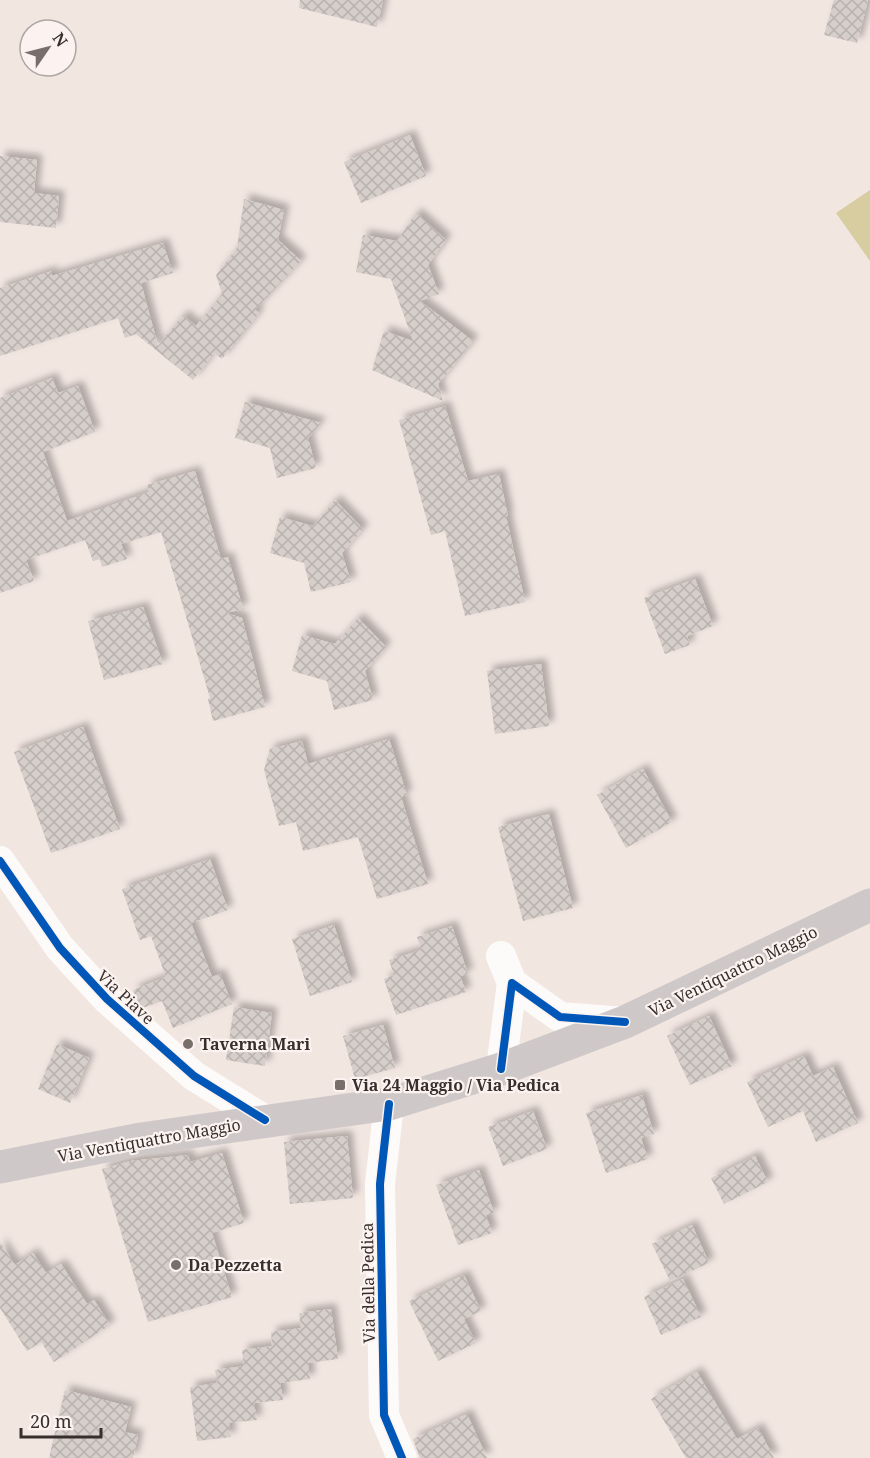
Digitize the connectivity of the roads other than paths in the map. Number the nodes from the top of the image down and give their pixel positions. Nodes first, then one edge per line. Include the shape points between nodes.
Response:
1 (0, 861) edge
2 (870, 905) edge
3 (501, 956) dead end
4 (512, 983) junction
5 (625, 1023) junction
6 (501, 1069) junction
7 (389, 1104) junction
8 (265, 1120) junction
9 (0, 1167) edge
10 (402, 1458) edge

1 - 8 street, Via Piave via 60,948 107,999 194,1076
2 - 5 main road, Via Ventiquattro Maggio
3 - 4 street
4 - 5 street via 560,1017
4 - 6 street
5 - 6 main road, Via Ventiquattro Maggio
6 - 7 main road, Via Ventiquattro Maggio
7 - 8 main road, Via Ventiquattro Maggio
7 - 10 street, Via della Pedica via 381,1184 384,1415
8 - 9 main road, Via Ventiquattro Maggio

